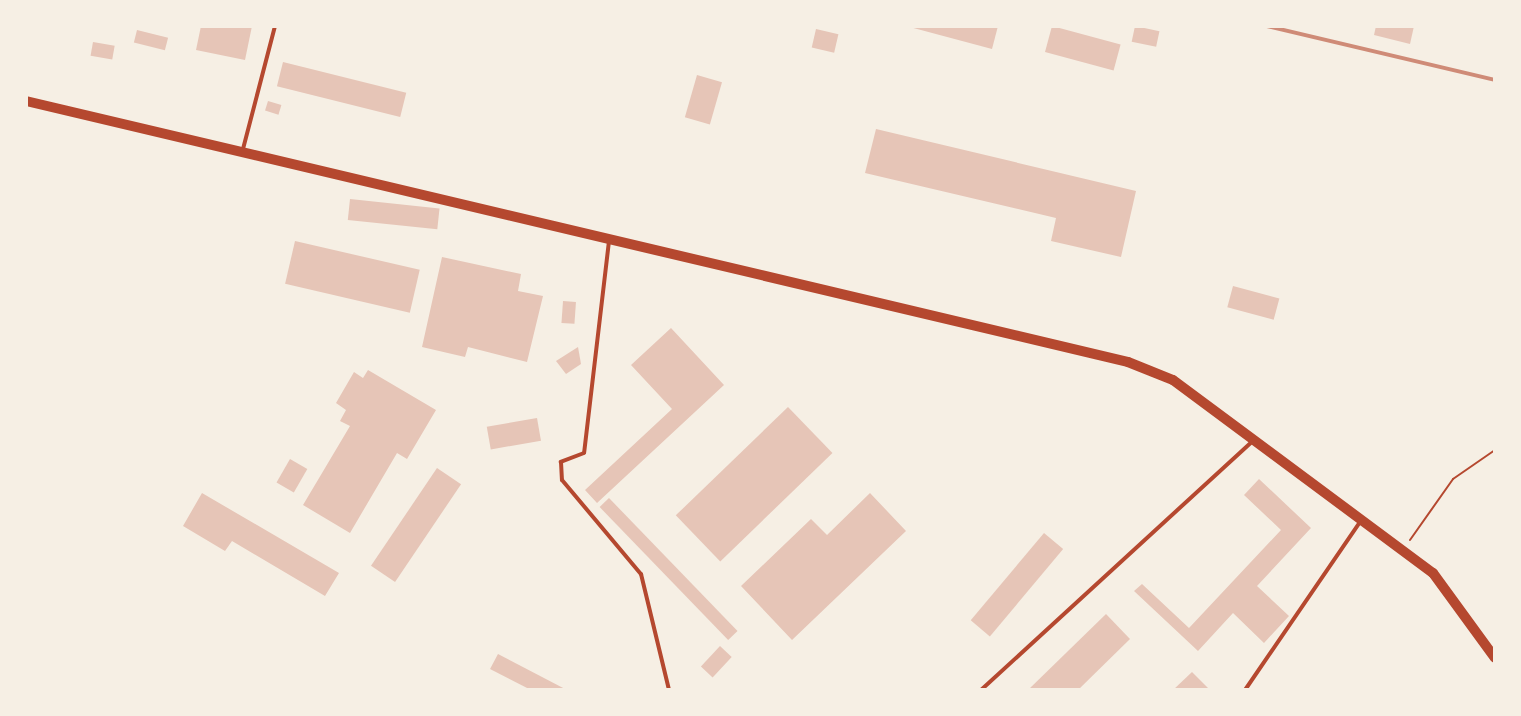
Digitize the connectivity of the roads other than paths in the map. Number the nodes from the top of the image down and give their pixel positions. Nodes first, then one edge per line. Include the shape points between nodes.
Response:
1 (275, 26) edge
2 (26, 101) edge
3 (242, 152) junction
4 (609, 239) junction
5 (1254, 440) junction
6 (1361, 520) junction
7 (1495, 658) edge
8 (669, 690) edge
9 (981, 690) edge
10 (1245, 690) edge

1 - 3 lane
2 - 3 street
3 - 4 street
4 - 5 street via 1128,362 1173,380
4 - 8 lane via 584,453 561,462 562,480 641,574
5 - 6 street
5 - 9 lane
6 - 7 street via 1433,573
6 - 10 lane

